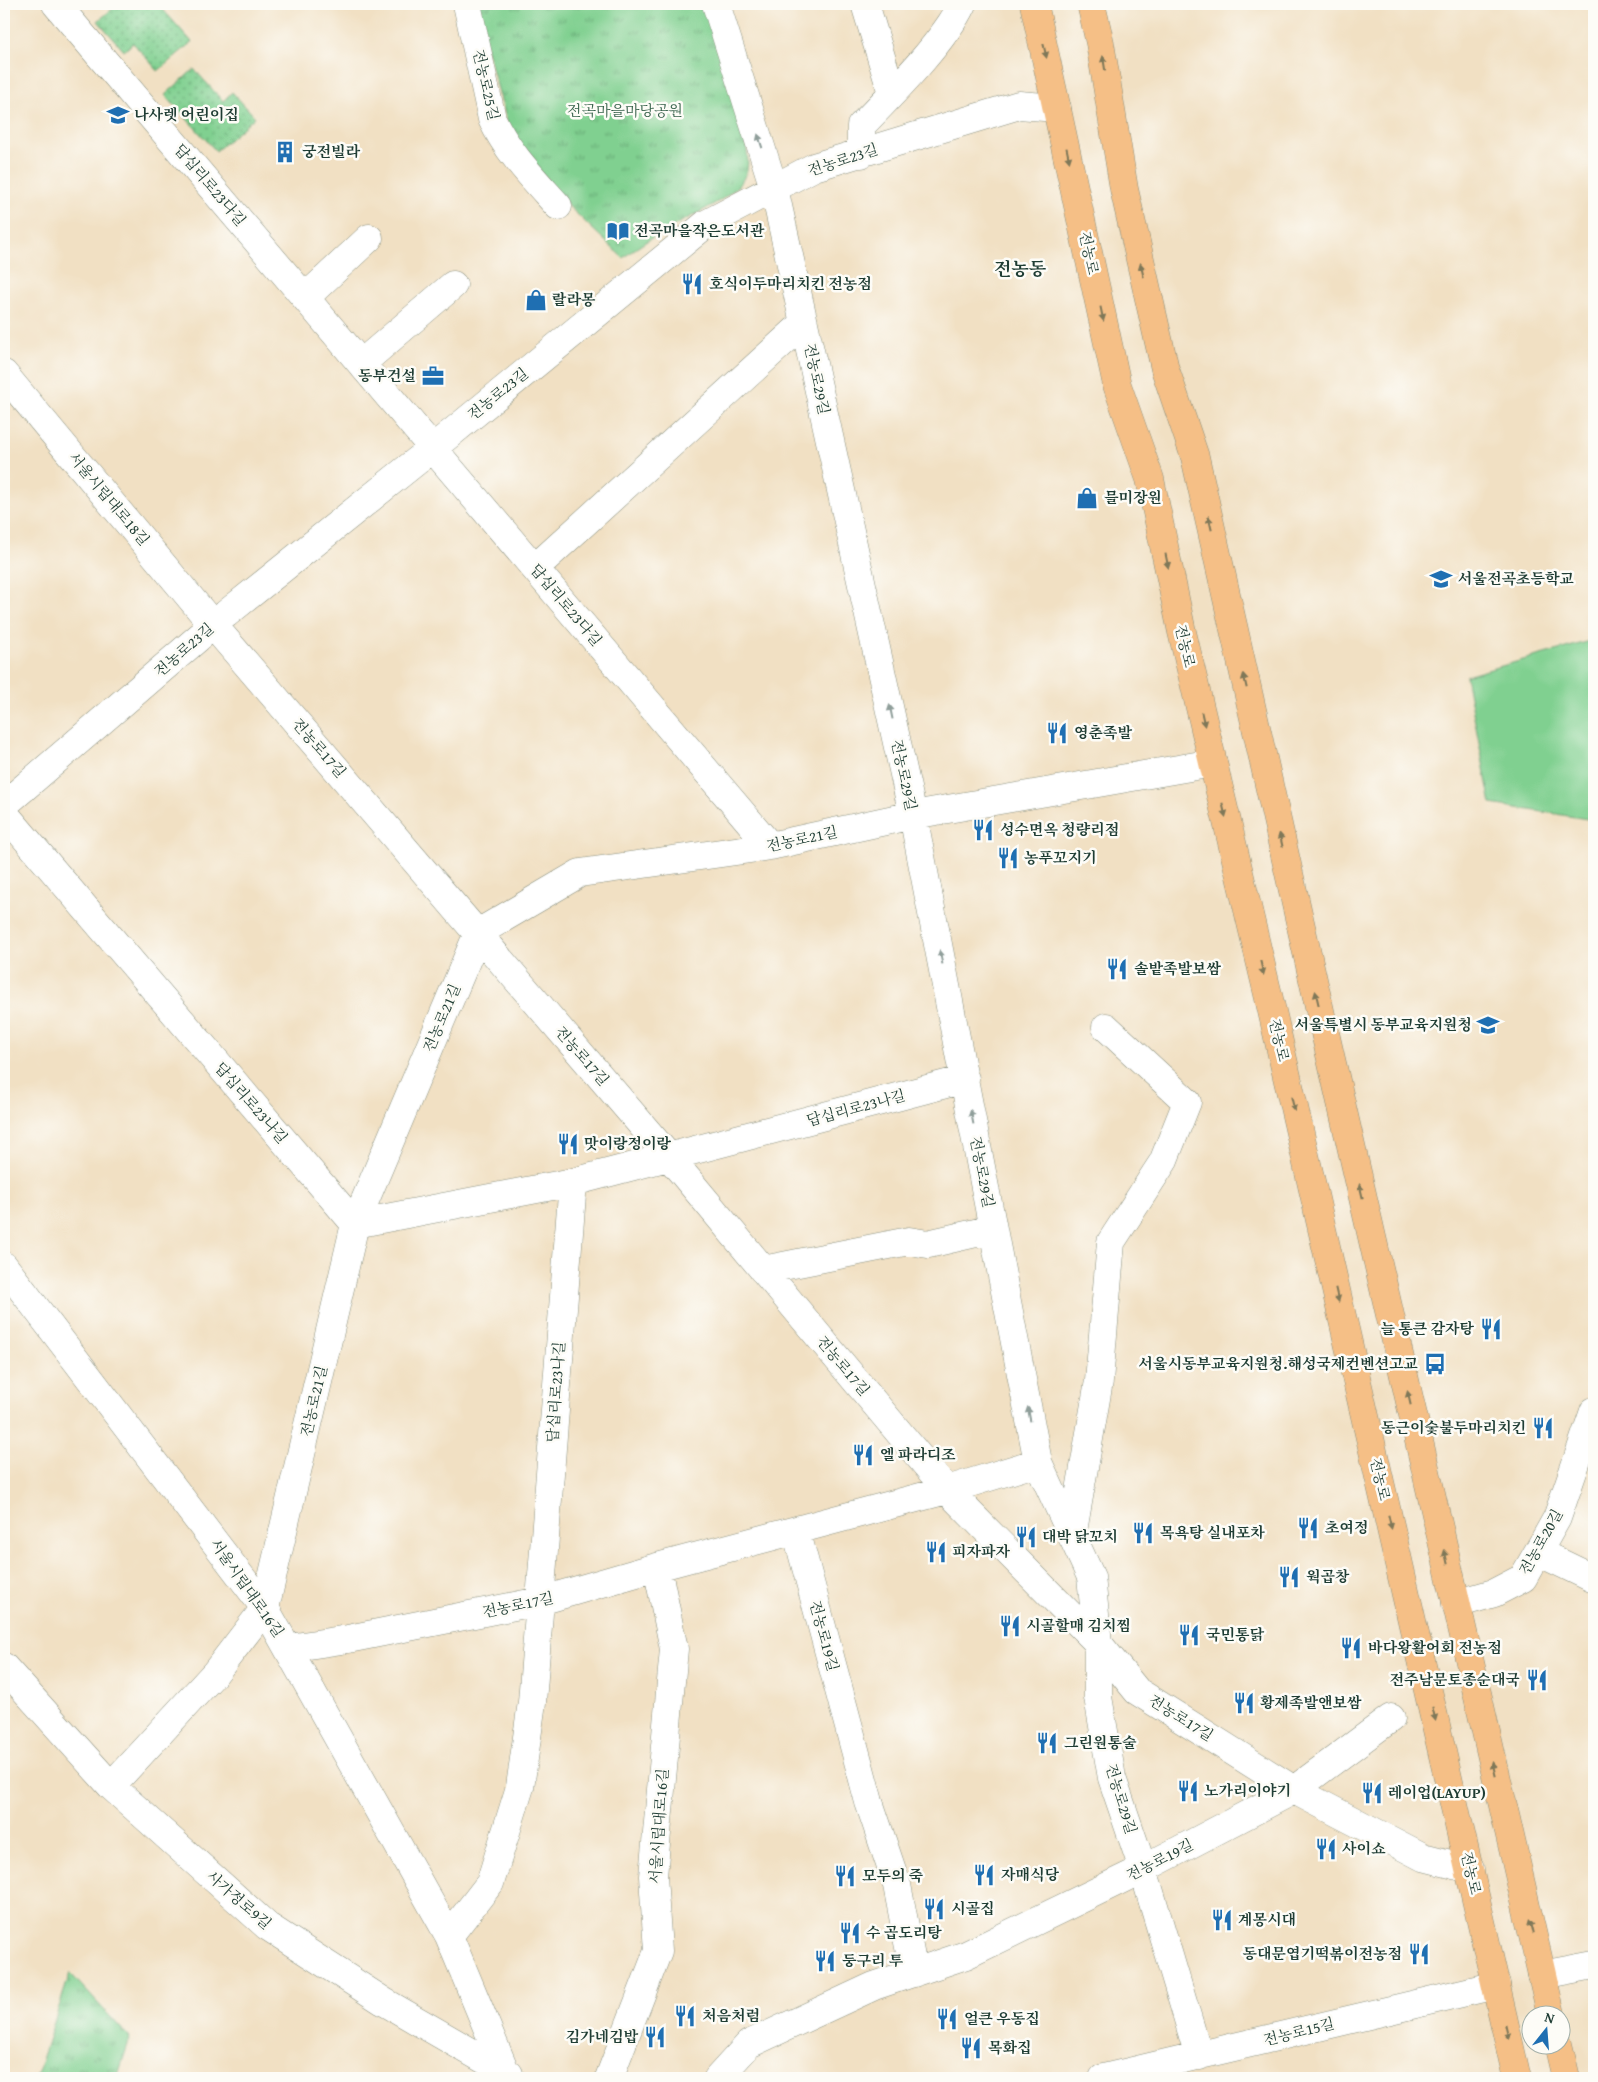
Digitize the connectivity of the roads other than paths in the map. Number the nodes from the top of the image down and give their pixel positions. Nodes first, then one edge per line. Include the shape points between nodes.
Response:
1 (56, 4) edge
2 (467, 4) edge
3 (716, 4) edge
4 (865, 4) edge
5 (962, 4) edge
6 (1034, 4) edge
7 (1091, 4) edge
8 (892, 93) junction
9 (1057, 108) junction
10 (861, 154) junction
11 (774, 188) junction
12 (558, 206) dead end
13 (369, 238) dead end
14 (453, 285) dead end
15 (306, 297) junction
16 (804, 323) junction
17 (362, 363) junction
18 (4, 374) edge
19 (434, 448) junction
20 (535, 568) junction
21 (213, 625) junction
22 (1213, 763) junction
23 (4, 805) edge
24 (4, 813) edge
25 (914, 815) junction
26 (770, 846) junction
27 (478, 934) junction
28 (1106, 1027) dead end
29 (964, 1079) junction
30 (670, 1158) junction
31 (572, 1182) junction
32 (356, 1224) junction
33 (993, 1229) junction
34 (4, 1266) edge
35 (763, 1270) junction
36 (1594, 1411) edge
37 (1038, 1462) junction
38 (947, 1490) junction
39 (796, 1530) junction
40 (1072, 1537) junction
41 (1538, 1552) junction
42 (657, 1567) junction
43 (1594, 1579) edge
44 (540, 1601) junction
45 (1456, 1604) junction
46 (265, 1608) junction
47 (1098, 1643) junction
48 (289, 1648) junction
49 (4, 1667) edge
50 (1391, 1718) dead end
51 (111, 1786) junction
52 (1294, 1790) junction
53 (1143, 1869) junction
54 (1470, 1869) junction
55 (450, 1936) junction
56 (1594, 1965) edge
57 (914, 1973) junction
58 (1542, 1974) junction
59 (1496, 1985) junction
60 (1549, 2004) edge
61 (1560, 2054) edge
62 (1199, 2056) junction
63 (510, 2076) edge
64 (608, 2078) edge
65 (718, 2078) edge
66 (1103, 2078) edge
67 (1517, 2078) edge
68 (1566, 2078) edge

1 - 15 street, 답십리로23다길
2 - 12 street, 전농로25길 via 492,119 499,135 520,165
11 -> 3 street, 전농로29길
4 - 8 street
5 - 8 street via 946,29
6 -> 9 main road, 전농로
45 -> 7 main road via 1195,457 1166,369 1124,189
8 - 10 street via 861,126
9 - 10 street, 전농로23길 via 1019,105
9 -> 22 main road, 전농로 via 1117,385 1150,479
10 - 11 street, 전농로23길 via 814,167
11 - 16 street, 전농로29길
11 - 19 street, 전농로23길 via 706,224
13 - 15 street
14 - 17 street
15 - 17 street, 답십리로23다길
16 - 20 street, 전농로29길
25 -> 16 street, 전농로29길
17 - 19 street, 답십리로23다길
18 - 21 street, 서울시립대로18길
19 - 20 street, 답십리로23다길
19 - 21 street, 전농로23길
20 - 26 street, 답십리로23다길
21 - 23 street, 전농로23길
21 - 27 street, 전농로17길
22 - 25 street, 전농로21길
22 -> 54 main road, 전농로
24 - 32 street, 답십리로23나길
25 - 26 street, 전농로21길
29 -> 25 street, 전농로29길
26 - 27 street, 전농로21길 via 580,873
27 - 30 street, 전농로17길
27 - 32 street, 전농로21길
28 - 40 street via 1186,1102 1163,1162 1111,1242 1099,1381
29 - 30 street, 답십리로23나길
33 -> 29 street, 전농로29길
30 - 31 street, 답십리로23나길
30 - 35 street, 전농로17길
31 - 32 street, 답십리로23나길
31 - 44 street, 답십리로23나길
32 - 46 street, 전농로21길
33 - 35 street, 전농로29길 via 928,1244 910,1241
37 -> 33 street, 전농로29길
34 - 46 street, 서울시립대로16길
35 - 38 street, 전농로17길
36 - 41 street, 전농로20길 via 1558,1518
37 - 38 street
37 - 40 street, 전농로29길
38 - 39 street, 전농로17길
38 - 47 street, 전농로17길
39 - 42 street, 전농로17길
39 - 57 street, 전농로19길 via 868,1802 897,1885
40 - 47 street, 전농로29길 via 1091,1577
41 - 43 street
41 - 45 street, 전농로20길 via 1523,1578 1494,1593
42 - 44 street, 전농로17길
42 - 64 street, 서울시립대로16길 via 674,1648 653,1876 658,1951
44 - 48 street, 전농로17길
44 - 55 street via 532,1702 520,1787 490,1882
58 -> 45 main road
46 - 48 street, 서울시립대로16길
46 - 51 street, 전농로21길 via 215,1672
47 - 52 street, 전농로17길 via 1137,1691
47 - 53 street, 전농로29길 via 1098,1697 1112,1778
48 - 55 street, 서울시립대로16길
49 - 51 street, 사가정로9길
50 - 52 street, 전농로19길
51 - 63 street, 사가정로9길 via 267,1926
52 - 53 street, 전농로19길
52 - 54 street, 전농로17길 via 1423,1857
53 - 57 street, 전농로19길 via 966,1956
53 - 62 street, 전농로29길
54 - 59 main road, 전농로
55 - 63 street, 서울시립대로16길
56 - 58 street
57 - 65 street, 전농로19길 via 874,1986 749,2044
58 - 60 main road
59 - 62 street, 전농로15길
59 -> 67 main road, 전농로
61 - 68 main road
62 - 66 street, 전농로15길

